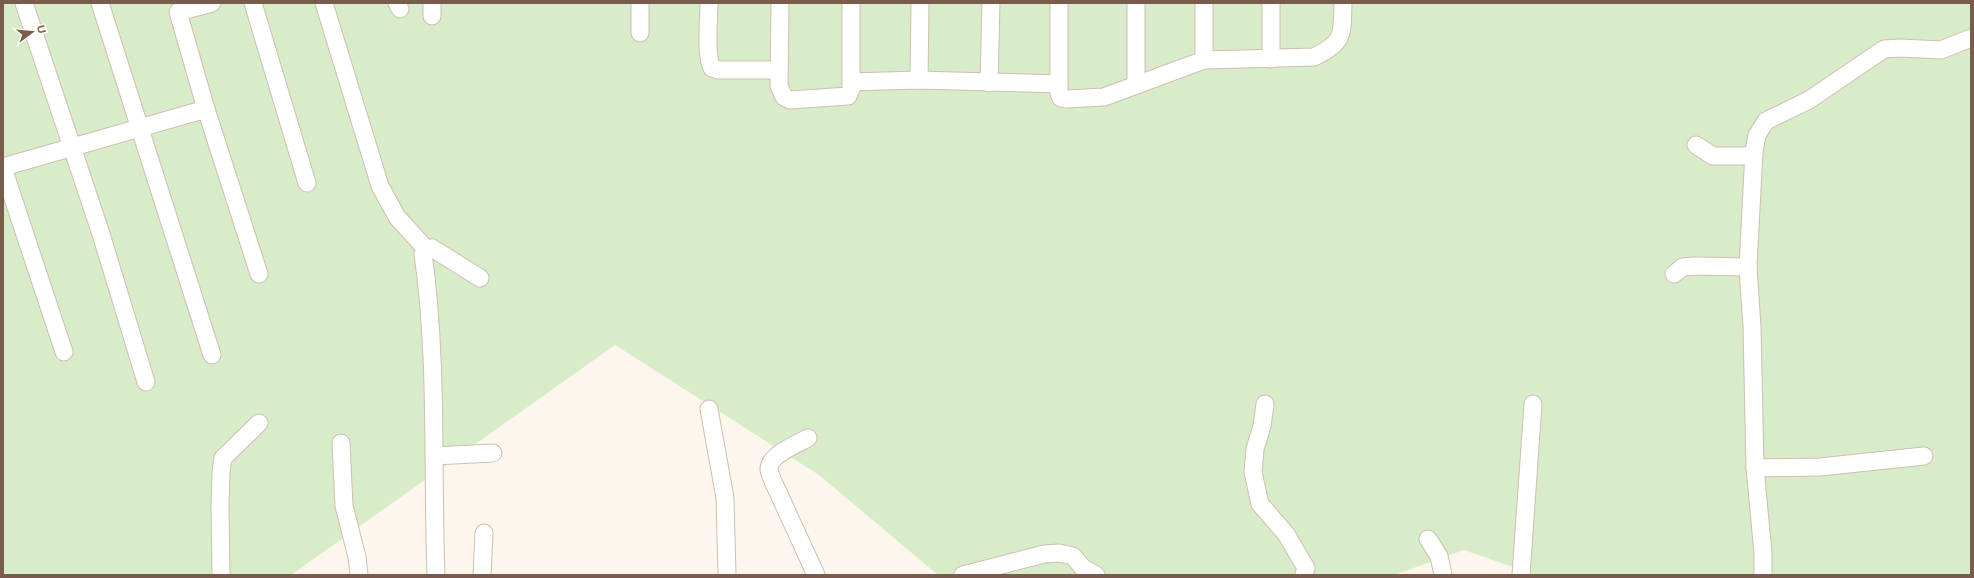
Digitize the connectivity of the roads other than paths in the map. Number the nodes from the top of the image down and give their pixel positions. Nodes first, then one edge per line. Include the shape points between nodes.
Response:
1 (24, 3) edge
2 (100, 3) edge
3 (212, 3) edge
4 (253, 3) edge
5 (324, 3) edge
6 (640, 3) edge
7 (709, 3) edge
8 (780, 3) edge
9 (851, 3) edge
10 (920, 3) edge
11 (991, 3) edge
12 (1059, 3) edge
13 (1136, 3) edge
14 (1204, 3) edge
15 (1271, 3) edge
16 (1343, 3) edge
17 (177, 8) edge
18 (640, 33) dead end
19 (1971, 38) edge
20 (1271, 59) junction
21 (1204, 60) junction
22 (779, 70) junction
23 (918, 80) junction
24 (851, 82) junction
25 (989, 83) junction
26 (1058, 84) junction
27 (1136, 84) junction
28 (206, 109) junction
29 (140, 128) junction
30 (1696, 145) dead end
31 (72, 146) junction
32 (1754, 156) junction
33 (3, 168) edge
34 (307, 183) dead end
35 (427, 250) junction
36 (1748, 267) junction
37 (259, 274) dead end
38 (1674, 274) dead end
39 (480, 278) dead end
40 (64, 352) dead end
41 (212, 355) dead end
42 (146, 382) dead end
43 (1265, 404) dead end
44 (1533, 404) dead end
45 (709, 409) dead end
46 (259, 423) dead end
47 (808, 438) dead end
48 (341, 443) dead end
49 (494, 452) dead end
50 (434, 456) junction
51 (1924, 456) dead end
52 (1755, 468) junction
53 (484, 533) dead end
54 (1428, 539) dead end
55 (987, 572) edge
56 (221, 575) edge
57 (359, 575) edge
58 (436, 575) edge
59 (482, 575) edge
60 (727, 575) edge
61 (816, 575) edge
62 (963, 575) edge
63 (1096, 575) edge
64 (1304, 575) edge
65 (1443, 575) edge
66 (1521, 575) edge
67 (1763, 575) edge

1 - 31 street
2 - 29 street
3 - 17 street
4 - 34 street
5 - 35 street via 380,186 397,217
6 - 18 street
7 - 22 street via 709,53 712,68
8 - 22 street
9 - 24 street
10 - 23 street
11 - 25 street
12 - 26 street
13 - 27 street
14 - 21 street
15 - 20 street
16 - 20 street via 1343,29 1339,42 1330,50 1314,57
17 - 28 street
19 - 32 street via 1941,50 1884,49 1820,93 1766,121 1757,135
20 - 21 street
21 - 27 street
22 - 24 street via 781,92 790,100 848,96
23 - 24 street
23 - 25 street
25 - 26 street
26 - 27 street via 1061,98 1067,99 1104,97
28 - 29 street
28 - 37 street
29 - 31 street
29 - 41 street
30 - 32 street via 1709,161
31 - 33 street
31 - 42 street
32 - 36 street
33 - 40 street
35 - 39 street via 432,248 441,252
35 - 50 street via 423,254 429,292
36 - 38 street via 1683,267
36 - 52 street
43 - 64 street via 1255,449 1253,472 1260,504 1286,534 1306,568
44 - 66 street
45 - 60 street via 724,498
46 - 56 street via 223,458 220,506
47 - 61 street via 779,454 769,469
48 - 57 street via 344,506
49 - 50 street
50 - 58 street
51 - 52 street via 1820,467
52 - 67 street
53 - 59 street
54 - 65 street via 1439,556
55 - 62 street
55 - 63 street via 1044,554 1059,553 1073,556 1083,568

